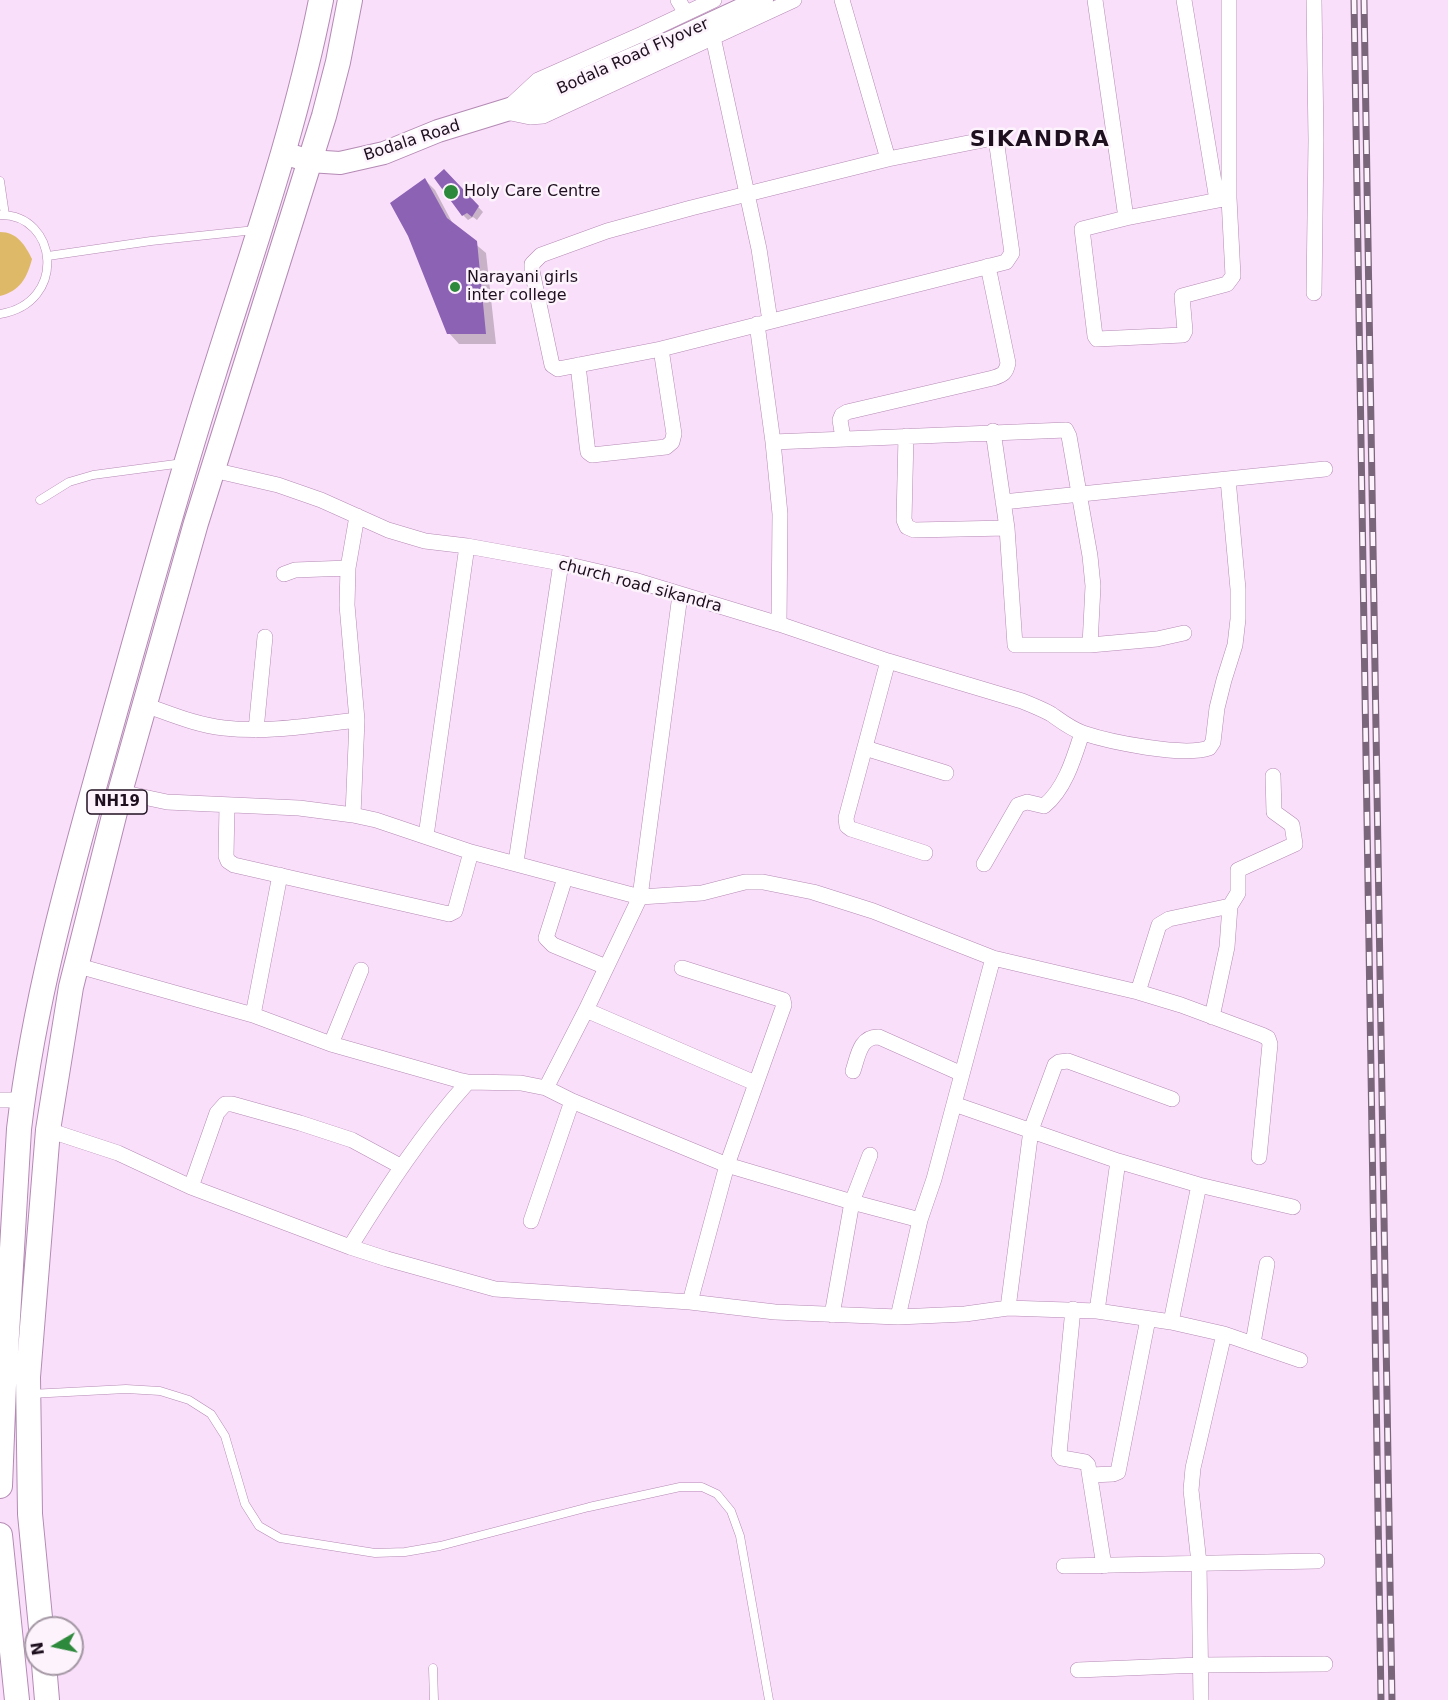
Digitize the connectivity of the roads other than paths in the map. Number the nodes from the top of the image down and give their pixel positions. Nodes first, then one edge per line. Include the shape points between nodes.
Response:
1 (321, 0) edge
2 (350, 0) edge
3 (714, 0) edge
4 (762, 0) edge
5 (794, 0) edge
6 (842, 0) edge
7 (1095, 0) edge
8 (1184, 0) edge
9 (1229, 0) edge
10 (1314, 0) edge
11 (682, 7) edge
12 (713, 37) junction
13 (503, 112) junction
14 (284, 153) junction
15 (888, 159) junction
16 (309, 161) junction
17 (0, 181) edge
18 (747, 194) junction
19 (1223, 199) junction
20 (3, 215) edge
21 (1126, 218) junction
22 (260, 230) junction
23 (48, 256) junction
24 (988, 266) junction
25 (1314, 293) dead end
26 (0, 314) edge
27 (764, 322) junction
28 (661, 349) junction
29 (578, 365) junction
30 (993, 431) junction
31 (906, 436) junction
32 (843, 438) junction
33 (773, 442) junction
34 (185, 463) junction
35 (1324, 469) dead end
36 (213, 470) junction
37 (1228, 479) junction
38 (1080, 495) junction
39 (40, 500) dead end
40 (1003, 502) junction
41 (357, 516) junction
42 (1007, 528) junction
43 (467, 546) junction
44 (561, 563) junction
45 (348, 568) junction
46 (284, 574) dead end
47 (680, 595) junction
48 (779, 624) junction
49 (1184, 633) dead end
50 (265, 637) dead end
51 (1090, 645) junction
52 (888, 661) junction
53 (145, 705) junction
54 (357, 720) junction
55 (255, 730) junction
56 (1082, 733) junction
57 (865, 748) junction
58 (946, 773) dead end
59 (1273, 776) dead end
60 (120, 792) junction
61 (227, 806) junction
62 (353, 815) junction
63 (426, 836) junction
64 (471, 852) junction
65 (925, 853) dead end
66 (516, 862) junction
67 (984, 864) dead end
68 (280, 876) junction
69 (565, 878) junction
70 (640, 897) junction
71 (1230, 906) junction
72 (993, 958) junction
73 (75, 965) junction
74 (606, 967) junction
75 (682, 968) dead end
76 (361, 970) dead end
77 (1138, 992) junction
78 (586, 1010) junction
79 (253, 1015) junction
80 (1212, 1017) junction
81 (331, 1044) junction
82 (853, 1071) dead end
83 (962, 1074) junction
84 (468, 1082) junction
85 (755, 1083) junction
86 (546, 1088) junction
87 (1172, 1099) dead end
88 (11, 1100) edge
89 (572, 1101) junction
90 (954, 1104) junction
91 (48, 1130) junction
92 (1031, 1130) junction
93 (870, 1155) dead end
94 (1258, 1157) dead end
95 (1118, 1161) junction
96 (727, 1165) junction
97 (402, 1167) junction
98 (1199, 1185) junction
99 (191, 1187) junction
100 (852, 1202) junction
101 (1293, 1207) dead end
102 (920, 1220) junction
103 (531, 1221) dead end
104 (350, 1247) junction
105 (5, 1263) edge
106 (1267, 1264) dead end
107 (690, 1302) junction
108 (1008, 1308) junction
109 (1073, 1309) junction
110 (1097, 1311) junction
111 (832, 1315) junction
112 (898, 1317) junction
113 (1149, 1319) junction
114 (1171, 1322) junction
115 (1224, 1334) junction
116 (1253, 1343) junction
117 (1300, 1360) dead end
118 (28, 1394) junction
119 (1091, 1475) junction
120 (0, 1486) edge
121 (0, 1534) edge
122 (1317, 1561) dead end
123 (1199, 1563) junction
124 (1064, 1566) dead end
125 (1104, 1566) junction
126 (40, 1616) edge
127 (1325, 1664) dead end
128 (1200, 1665) junction
129 (7, 1668) edge
130 (434, 1668) dead end
131 (1078, 1670) dead end
132 (45, 1676) edge
133 (17, 1700) edge
134 (48, 1700) edge
135 (434, 1700) edge
136 (769, 1700) edge
137 (1201, 1700) edge

1 - 14 highway, NH19 via 309,63
2 - 16 highway, NH19 via 338,62
3 - 11 street
4 - 13 main road, Bodala Road Flyover
5 - 12 street
6 - 15 street
7 - 21 street
8 - 19 street
9 - 19 street
10 - 25 street
11 - 13 street via 538,80
12 - 13 street via 543,116
12 - 18 street
13 - 16 main road, Bodala Road via 438,131 384,153 340,163
14 - 16 main road, Bodala Road
14 - 22 highway, NH19
15 - 18 street
15 - 24 street via 988,139 996,142 1012,254 1006,262
16 - 36 highway, NH19
17 - 20 lane
18 - 27 street via 759,249
18 - 29 street via 607,231 536,258 532,272 552,365 558,369
19 - 21 street
19 - 21 street via 1233,276 1227,284 1182,296 1185,334 1180,336 1101,340 1095,336 1081,232
20 - 23 lane via 21,219 33,229
22 - 23 lane
22 - 34 highway, NH19
23 - 26 lane via 43,287 33,300 20,309
24 - 27 street
24 - 32 street via 1008,363 1006,371 993,378 847,412 840,420
27 - 28 street
27 - 33 street
28 - 29 street
28 - 29 street via 674,434 666,447 592,455 588,452
30 - 31 street
30 - 38 street via 1066,430
30 - 40 street
31 - 32 street
31 - 42 street via 907,527
32 - 33 street
33 - 48 street via 780,514
34 - 39 lane via 93,475 69,482
34 - 88 highway, NH19
35 - 37 street
36 - 41 street, church road sikandra via 278,485
36 - 53 highway, NH19
37 - 38 street
37 - 56 street, church road sikandra via 1238,619 1213,742 1201,751 1176,751
38 - 40 street
38 - 51 street via 1093,586
40 - 42 street
41 - 43 street, church road sikandra via 425,541
41 - 45 street
42 - 51 street via 1015,645
43 - 44 street, church road sikandra
43 - 63 street
44 - 47 street, church road sikandra
44 - 66 street
45 - 46 street
45 - 54 street via 347,604
47 - 48 street, church road sikandra
47 - 70 street
48 - 52 street, church road sikandra
49 - 51 street
50 - 55 street
52 - 56 street, church road sikandra via 1022,701
52 - 57 street
53 - 55 street via 189,721
53 - 60 highway, NH19
54 - 55 street
54 - 62 street
56 - 67 street via 1072,764 1056,792 1044,806 1027,802 1018,805
57 - 58 street
57 - 65 street via 847,826
59 - 71 street via 1274,812 1292,825 1295,844 1239,870 1238,893
60 - 61 street via 167,802
60 - 73 highway, NH19
61 - 62 street via 299,808
61 - 68 street via 228,861
62 - 63 street
63 - 64 street
64 - 66 street
64 - 68 street via 451,914
66 - 69 street
68 - 79 street
69 - 70 street
69 - 74 street via 546,938 553,945
70 - 72 street via 692,894 763,882 813,892 873,911
70 - 74 street
71 - 77 street via 1159,925
71 - 80 street via 1227,947
72 - 77 street
72 - 83 street
73 - 79 street
73 - 91 highway, NH19
74 - 78 street
75 - 85 street via 783,1000
76 - 81 street
77 - 80 street
78 - 85 street
78 - 86 street
79 - 81 street
80 - 94 street via 1268,1038 1270,1044
81 - 84 street
82 - 83 street via 865,1040 879,1037
83 - 90 street
84 - 86 street via 521,1083
84 - 97 street
85 - 96 street
86 - 89 street
87 - 92 street via 1064,1060 1055,1065
88 - 105 highway, NH19
89 - 96 street
89 - 103 street
90 - 92 street
90 - 102 street
91 - 99 street via 118,1153
91 - 118 highway, NH19
92 - 95 street
92 - 108 street
93 - 100 street
95 - 98 street
95 - 110 street
96 - 100 street
96 - 107 street
97 - 99 street via 352,1140 225,1104 217,1113
97 - 104 street
98 - 101 street
98 - 114 street
99 - 104 street
100 - 102 street
100 - 111 street
102 - 112 street
104 - 107 street via 495,1289
105 - 120 highway, NH19
106 - 116 street
107 - 111 street
108 - 109 street
108 - 112 street
109 - 110 street
109 - 119 street via 1059,1454 1087,1463
110 - 113 street
111 - 112 street
113 - 114 street
113 - 119 street via 1118,1472
114 - 115 street
115 - 116 street
115 - 123 street via 1193,1468 1191,1490
116 - 117 street
118 - 126 highway, NH19 via 30,1514
118 - 136 lane via 126,1389 160,1391 189,1400 211,1414 225,1436 245,1504 259,1526 280,1538 375,1553 440,1546 589,1507 680,1487 702,1487 717,1494 730,1510 740,1536
119 - 125 street
121 - 129 highway
122 - 123 street
123 - 125 street
123 - 128 street
124 - 125 street
127 - 128 street
128 - 131 street
128 - 137 street
129 - 133 highway
130 - 135 lane
132 - 134 highway

